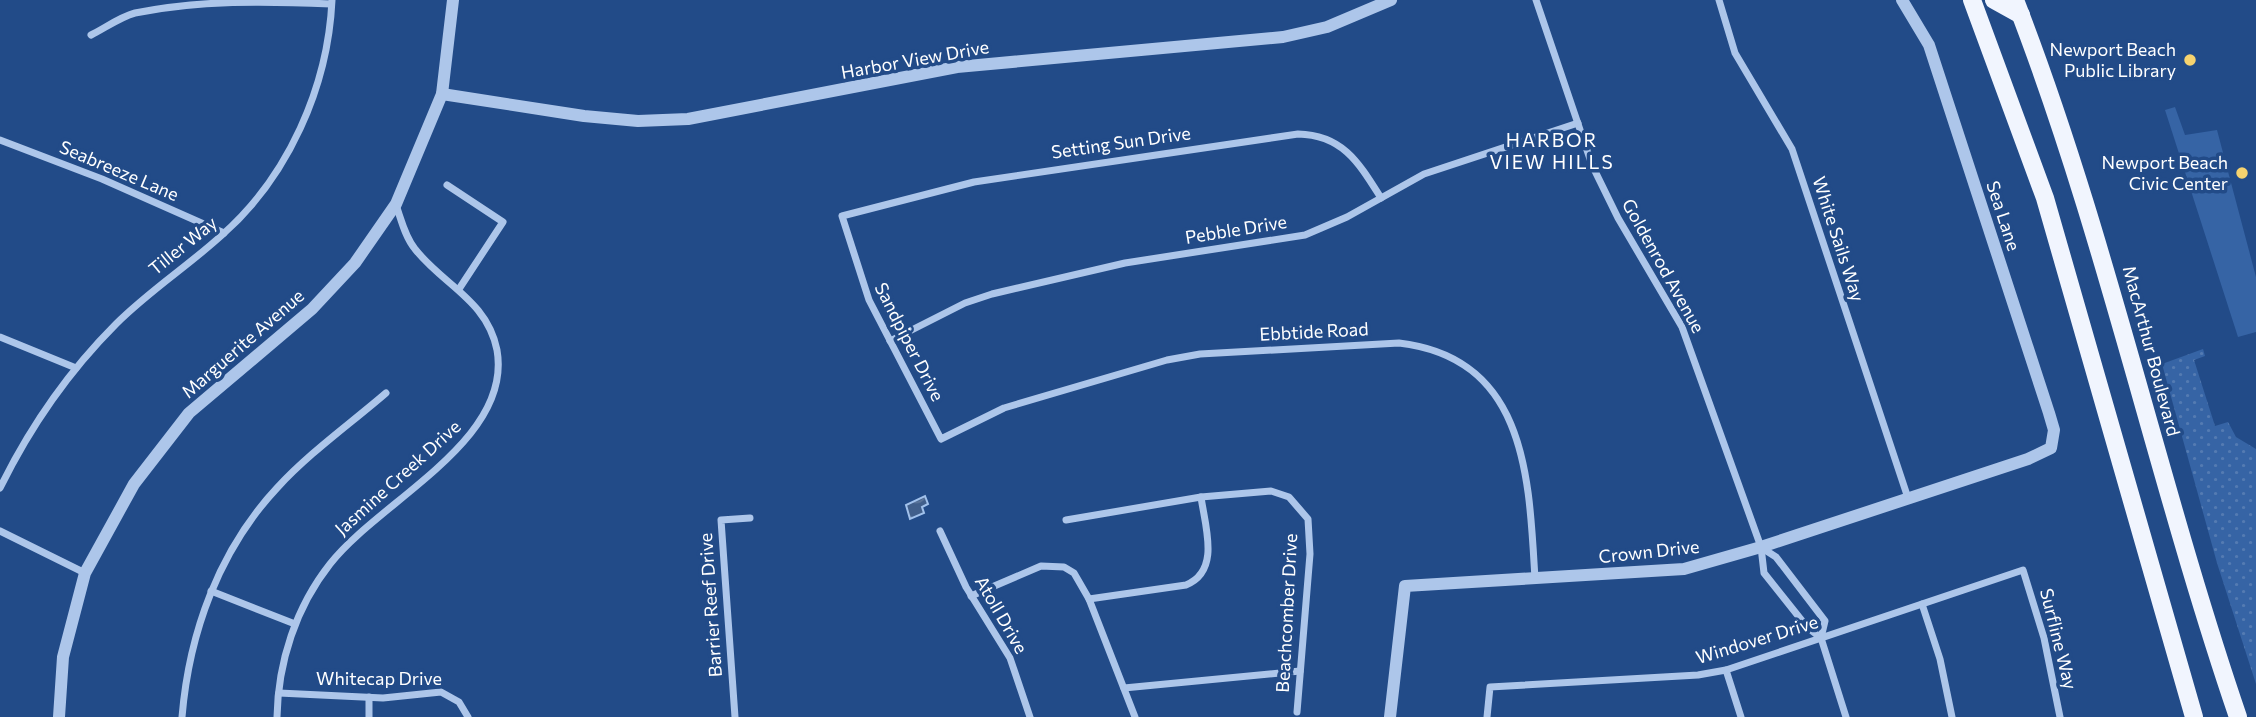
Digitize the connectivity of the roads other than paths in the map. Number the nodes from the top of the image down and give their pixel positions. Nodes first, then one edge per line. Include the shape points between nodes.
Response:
1 (453, 0) edge
2 (1391, 0) edge
3 (1536, 0) edge
4 (1719, 0) edge
5 (1902, 0) edge
6 (1972, 0) edge
7 (1994, 0) edge
8 (332, 2) edge
9 (2018, 7) edge
10 (91, 35) dead end
11 (442, 94) junction
12 (1578, 123) junction
13 (0, 140) edge
14 (447, 185) dead end
15 (1381, 198) junction
16 (396, 204) junction
17 (842, 216) joint
18 (224, 233) junction
19 (459, 289) junction
20 (0, 337) edge
21 (890, 341) junction
22 (76, 368) junction
23 (386, 393) dead end
24 (941, 439) joint
25 (2050, 448) joint
26 (0, 488) edge
27 (1201, 497) junction
28 (1908, 498) junction
29 (750, 518) dead end
30 (1066, 520) dead end
31 (0, 531) edge
32 (940, 531) dead end
33 (1761, 547) junction
34 (2023, 570) joint
35 (85, 573) junction
36 (1535, 579) junction
37 (211, 592) junction
38 (971, 596) junction
39 (1089, 599) junction
40 (1922, 604) junction
41 (295, 624) junction
42 (1821, 638) junction
43 (1726, 670) junction
44 (1300, 671) junction
45 (1124, 688) junction
46 (279, 693) junction
47 (369, 697) junction
48 (1297, 712) dead end
49 (59, 717) edge
50 (182, 717) edge
51 (276, 717) edge
52 (369, 717) edge
53 (468, 717) edge
54 (734, 717) edge
55 (1030, 717) edge
56 (1135, 717) edge
57 (1390, 717) edge
58 (1487, 717) edge
59 (1741, 717) edge
60 (1846, 717) edge
61 (1952, 717) edge
62 (2060, 717) edge
63 (2194, 717) edge
64 (2238, 717) edge

1 - 11 street, Marguerite Avenue
2 - 11 street, Harbor View Drive via 1327,27 1283,37 957,67 688,119 584,117
3 - 12 street, Goldenrod Avenue
4 - 28 street, White Sails Way via 1735,53 1792,149
5 - 25 street, Sea Lane via 1929,45 2054,430
6 - 63 main road via 2045,198
7 - 9 main road
8 - 10 street via 174,6 132,13
8 - 18 street, Tiller Way via 324,58 300,129 272,177
9 - 64 main road, MacArthur Boulevard via 2064,129 2101,248 2178,526
11 - 16 street, Marguerite Avenue
12 - 15 street, Pebble Drive via 1424,174
12 - 33 street, Goldenrod Avenue via 1613,208 1682,327
13 - 18 street, Seabreeze Lane
14 - 19 street via 503,222
15 - 17 street, Setting Sun Drive via 1348,150 1323,137 1298,134 974,182
15 - 21 street, Pebble Drive via 1306,235 1125,263 992,294
16 - 19 street, Jasmine Creek Drive via 422,258
16 - 35 street, Marguerite Avenue via 355,263 312,309 211,392 169,435 134,484
17 - 21 street, Sandpiper Drive via 859,276
18 - 22 street, Tiller Way via 140,301
19 - 41 street, Jasmine Creek Drive via 480,311 494,338 498,374 489,409 468,438 339,554 317,582
20 - 22 street
21 - 24 street, Sandpiper Drive
22 - 26 street, Tiller Way via 42,413
23 - 37 street via 276,489 240,535
24 - 36 street, Ebbtide Road via 1004,408 1167,360 1200,354 1419,345 1472,370 1499,398 1508,415 1527,481
25 - 28 street, Crown Drive
27 - 30 street, Beachcomber Drive
27 - 39 street via 1208,560 1200,577 1186,585
27 - 44 street, Beachcomber Drive via 1271,491 1289,497 1308,519 1310,554
28 - 33 street, Crown Drive
29 - 54 street, Barrier Reef Drive via 721,520
31 - 35 street
32 - 38 street, Atoll Drive
33 - 36 street, Crown Drive via 1684,569
33 - 42 street, Goldenrod Avenue via 1764,573
33 - 42 street, Goldenrod Avenue via 1776,557 1825,621
34 - 40 street, Windover Drive
34 - 62 street, Surfline Way via 2044,638
35 - 49 street, Marguerite Avenue via 63,657
36 - 57 street, Crown Drive via 1405,586
37 - 41 street
37 - 50 street via 190,660
38 - 39 street via 1052,565 1074,573
38 - 55 street, Atoll Drive via 1010,658
39 - 45 street
40 - 42 street, Windover Drive
40 - 61 street
41 - 46 street, Jasmine Creek Drive
42 - 43 street, Windover Drive
42 - 60 street, Goldenrod Avenue
43 - 58 street, Windover Drive via 1490,687
43 - 59 street
44 - 45 street
44 - 48 street, Beachcomber Drive
45 - 56 street
46 - 47 street, Whitecap Drive
46 - 51 street, Jasmine Creek Drive
47 - 52 street
47 - 53 street, Whitecap Drive via 441,692 459,702

